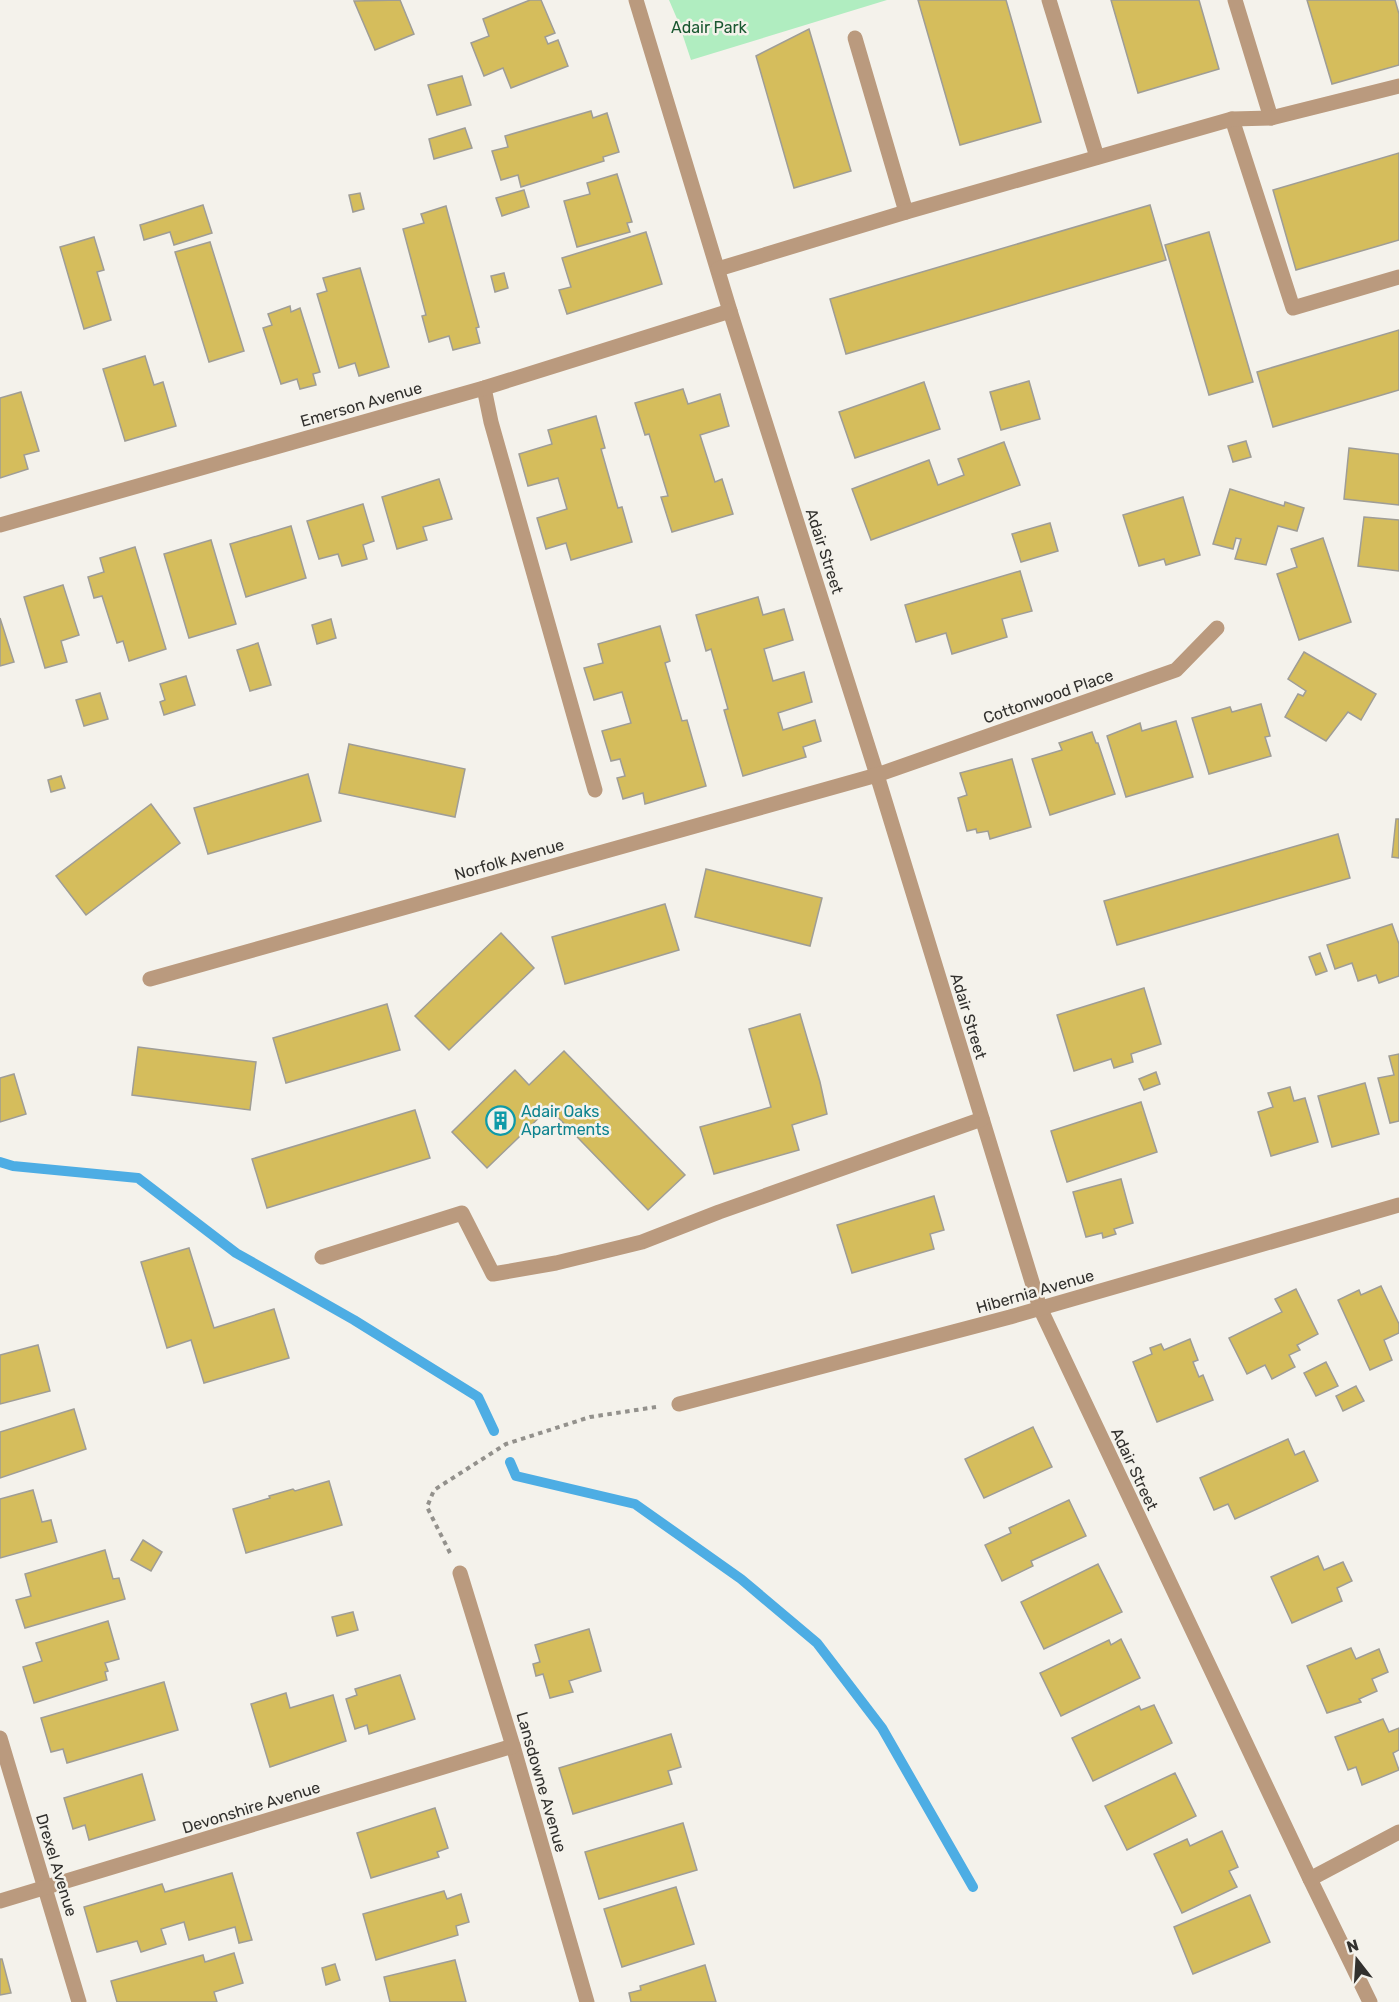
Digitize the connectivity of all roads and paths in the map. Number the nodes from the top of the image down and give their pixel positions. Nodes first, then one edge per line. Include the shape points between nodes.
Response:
1 (636, 0) edge
2 (1049, 0) edge
3 (1235, 0) edge
4 (855, 38) dead end
5 (1399, 86) edge
6 (1271, 118) junction
7 (1232, 119) junction
8 (1096, 157) junction
9 (906, 212) junction
10 (718, 269) junction
11 (1399, 277) edge
12 (730, 311) junction
13 (484, 388) junction
14 (0, 525) edge
15 (1217, 628) dead end
16 (877, 775) junction
17 (596, 790) dead end
18 (150, 979) dead end
19 (982, 1119) junction
20 (1399, 1205) edge
21 (322, 1257) dead end
22 (1040, 1308) junction
23 (679, 1404) joint
24 (460, 1572) joint
25 (0, 1738) edge
26 (513, 1746) junction
27 (1399, 1832) edge
28 (1310, 1879) junction
29 (45, 1888) junction
30 (0, 1901) edge
31 (79, 2002) edge
32 (587, 2002) edge
33 (1370, 2002) edge

1 - 10 street, Adair Street
2 - 8 street
3 - 6 street
4 - 9 street
5 - 6 street
6 - 7 street
7 - 8 street
7 - 11 street via 1293,308
8 - 9 street
9 - 10 street
10 - 12 street, Adair Street
12 - 13 street, Emerson Avenue
12 - 16 street, Adair Street
13 - 14 street, Emerson Avenue
13 - 17 street
15 - 16 street, Cottonwood Place via 1176,670
16 - 18 street, Norfolk Avenue
16 - 19 street, Adair Street
19 - 21 street via 642,1242 556,1263 493,1274 462,1213
19 - 22 street, Adair Street
20 - 22 street, Hibernia Avenue
22 - 23 street, Hibernia Avenue
22 - 28 street, Adair Street
23 - 24 path via 590,1417 507,1444 434,1490 427,1507
24 - 26 street, Lansdowne Avenue
25 - 29 street, Drexel Avenue
26 - 29 street, Devonshire Avenue
26 - 32 street, Lansdowne Avenue
27 - 28 street
28 - 33 street, Adair Street
29 - 30 street, Devonshire Avenue
29 - 31 street, Drexel Avenue

